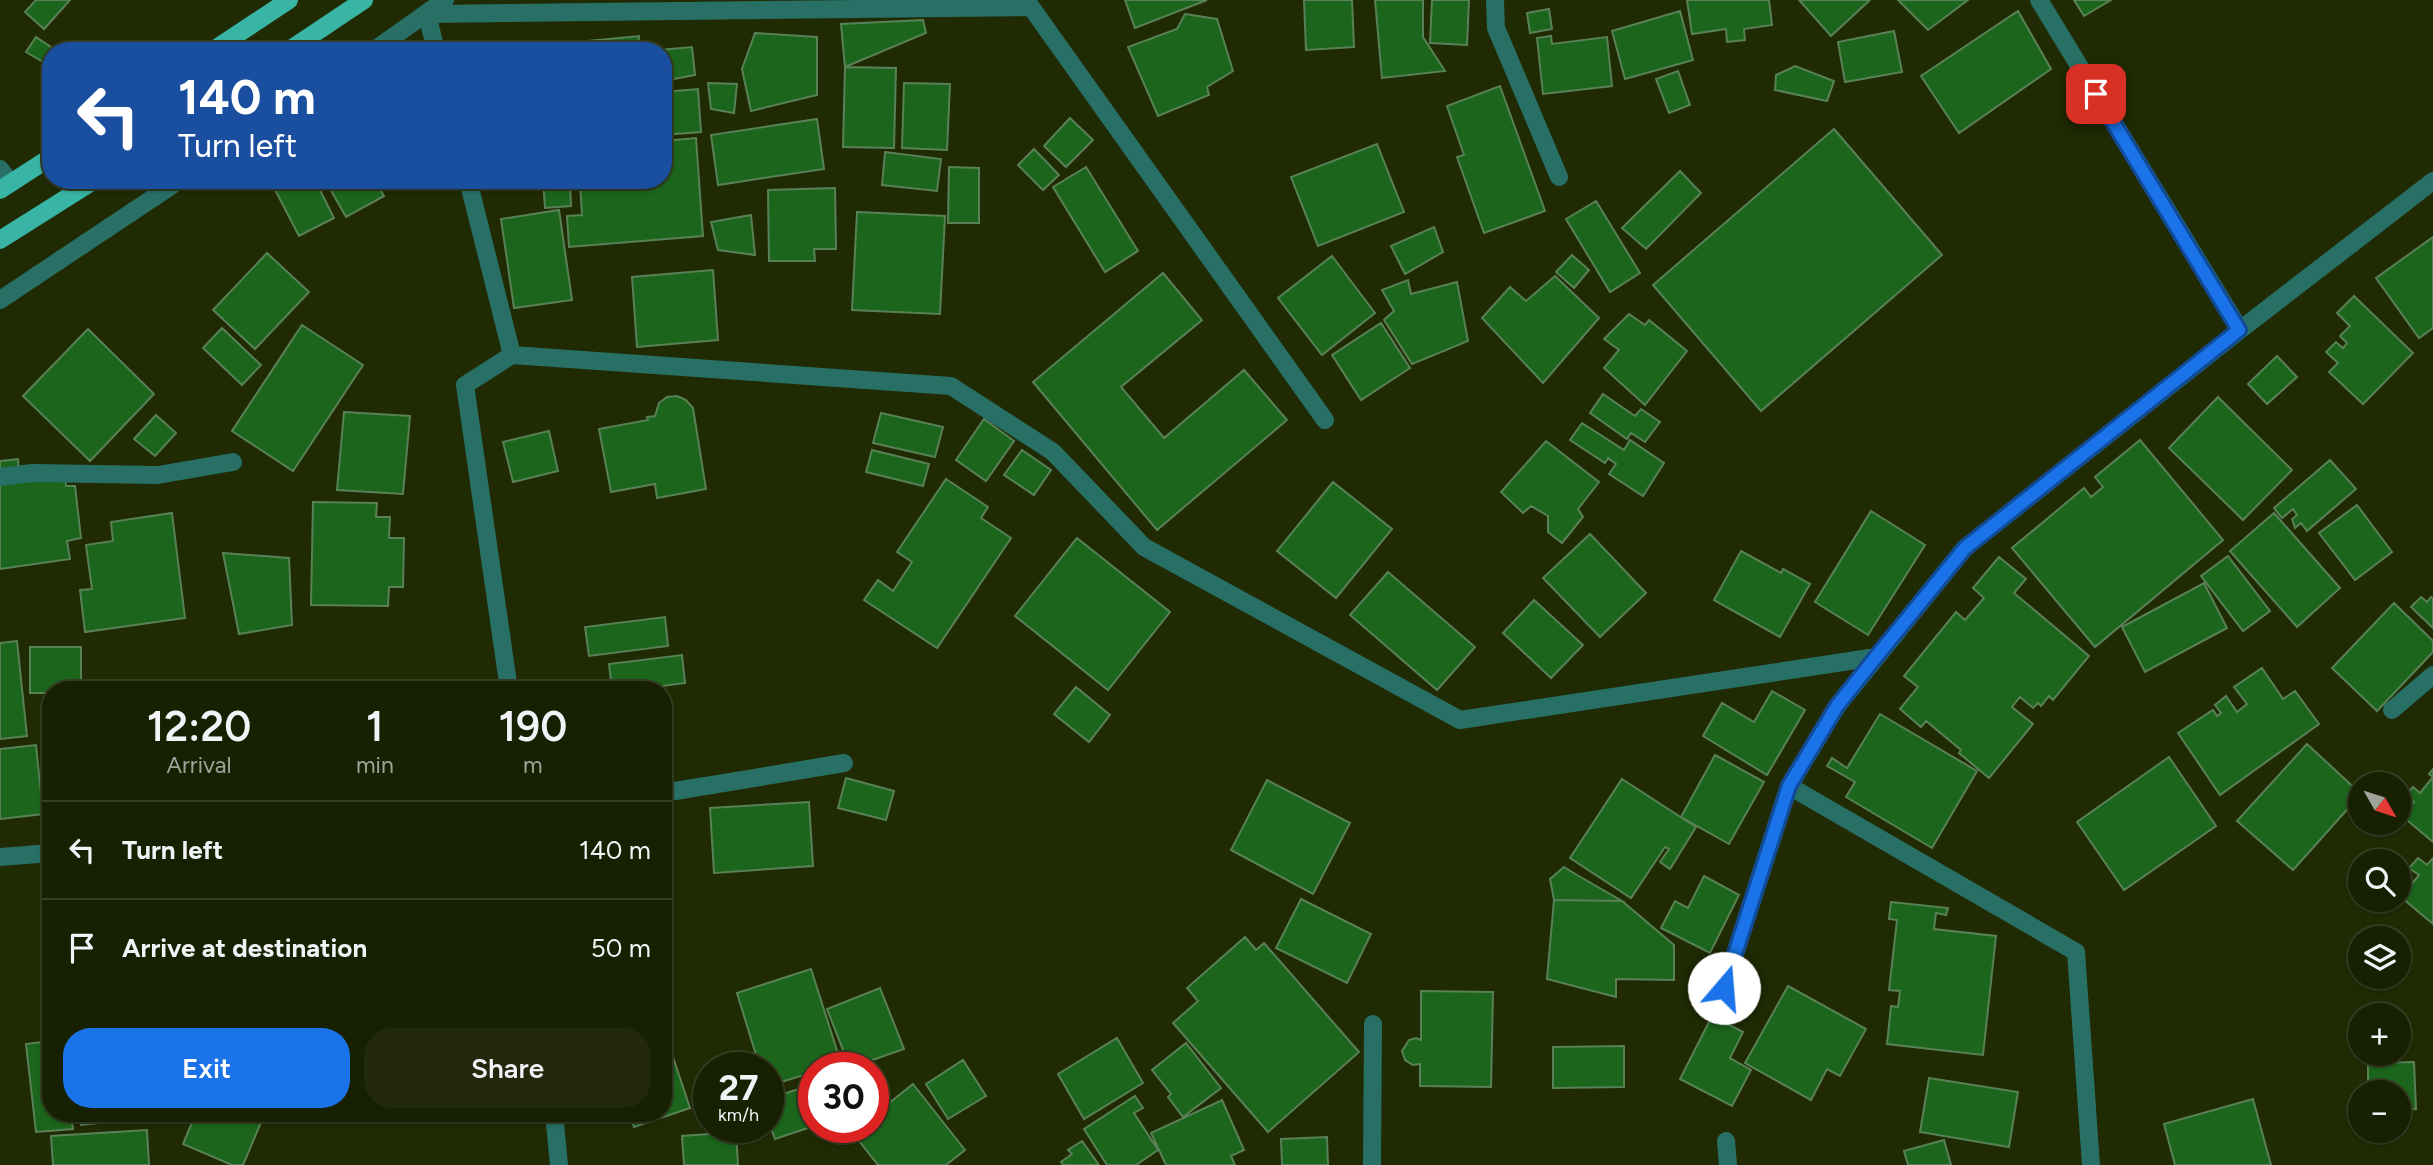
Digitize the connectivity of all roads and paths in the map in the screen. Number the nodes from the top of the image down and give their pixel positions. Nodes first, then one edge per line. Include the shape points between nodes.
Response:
1 (289, 0) edge
2 (364, 0) edge
3 (445, 0) edge
4 (1495, 0) edge
5 (2039, 0) edge
6 (427, 14) junction
7 (226, 42) edge
8 (301, 42) edge
9 (386, 42) edge
10 (434, 42) edge
11 (42, 162) edge
12 (1559, 177) dead end
13 (4, 181) edge
14 (2433, 181) edge
15 (82, 189) edge
16 (166, 189) edge
17 (470, 189) edge
18 (0, 240) edge
19 (0, 300) edge
20 (2239, 330) junction
21 (512, 355) junction
22 (1325, 420) dead end
23 (233, 462) dead end
24 (0, 477) edge
25 (1876, 657) junction
26 (2433, 675) edge
27 (508, 681) edge
28 (2392, 710) dead end
29 (844, 763) dead end
30 (1789, 786) junction
31 (672, 792) edge
32 (42, 854) edge
33 (0, 856) edge
34 (1724, 988) dead end
35 (1373, 1024) dead end
36 (555, 1122) edge
37 (1726, 1141) dead end
38 (559, 1165) edge
39 (1372, 1165) edge
40 (1728, 1165) edge
41 (2091, 1165) edge

1 - 7 main road
2 - 8 main road
3 - 6 street
4 - 12 street via 1496,28
5 - 20 street
6 - 9 street
6 - 10 street
6 - 22 street via 1031,7
11 - 13 main road
14 - 20 street
15 - 18 main road
16 - 19 street
17 - 21 street
20 - 25 street via 1965,548
21 - 25 street via 951,386 1053,452 1144,547 1460,720
21 - 27 street via 465,385
23 - 24 street via 158,475 32,473
25 - 30 street via 1837,706
26 - 28 street
29 - 31 street
30 - 34 street
30 - 41 street via 2076,952
32 - 33 street
35 - 39 street
36 - 38 street
37 - 40 street

